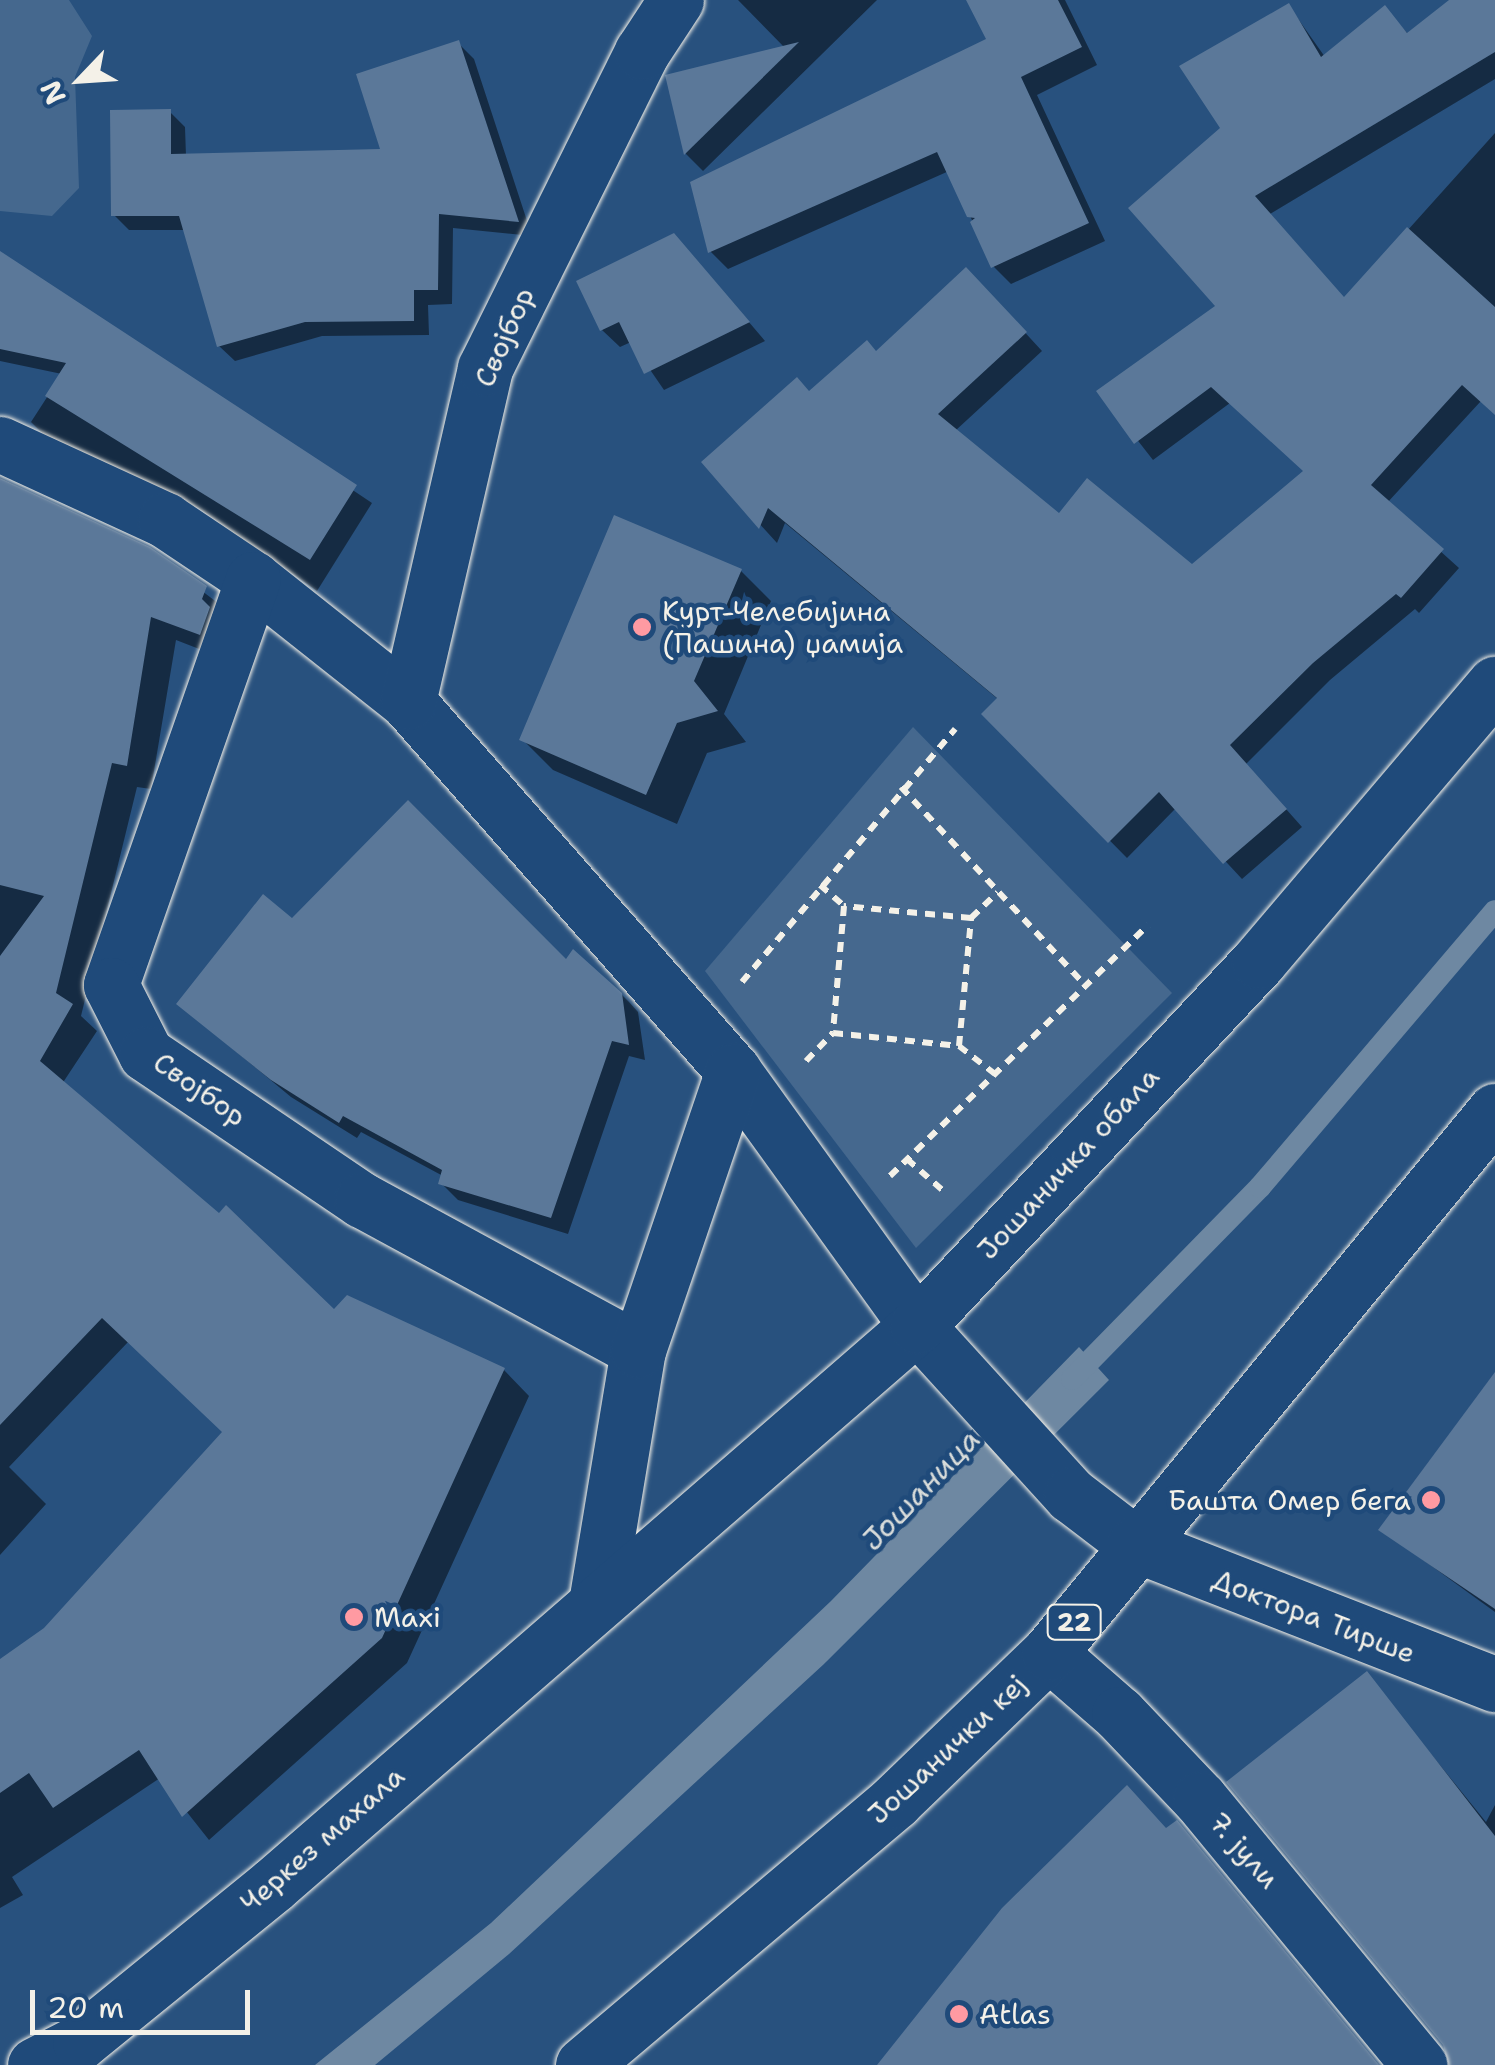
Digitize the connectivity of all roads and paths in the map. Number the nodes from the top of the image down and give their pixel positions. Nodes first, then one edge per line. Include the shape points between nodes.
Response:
1 (676, 0) edge
2 (0, 444) edge
3 (253, 579) junction
4 (1495, 684) edge
5 (408, 702) junction
6 (955, 729) dead end
7 (901, 787) junction
8 (820, 885) junction
9 (998, 892) junction
10 (844, 906) junction
11 (971, 918) junction
12 (1148, 925) dead end
13 (1087, 987) junction
14 (738, 988) dead end
15 (833, 1033) junction
16 (959, 1046) junction
17 (802, 1065) dead end
18 (733, 1071) junction
19 (996, 1074) junction
20 (1495, 1111) edge
21 (881, 1184) dead end
22 (917, 1326) junction
23 (638, 1350) junction
24 (1135, 1544) junction
25 (597, 1597) junction
26 (1049, 1653) junction
27 (1495, 1684) edge
28 (34, 2065) edge
29 (583, 2065) edge
30 (1419, 2065) edge

1 - 5 street, Својбор via 642,52 485,368
2 - 3 street via 165,520
3 - 5 street
3 - 23 street, Својбор via 111,985 146,1054 362,1200
4 - 22 street, Јошаничка обала via 1259,961
5 - 18 street
6 - 7 path
7 - 8 path
7 - 9 path
8 - 10 path
8 - 14 path
9 - 11 path
9 - 13 path
10 - 11 path
10 - 15 path
11 - 16 path
12 - 13 path
13 - 19 path
15 - 16 path
15 - 17 path
16 - 19 path
18 - 22 street, Доктора Тирше
18 - 23 street
19 - 21 path
20 - 24 street, Јошанички кеј / 22
22 - 24 street, Доктора Тирше via 1072,1496
22 - 25 street, Јошаничка обала
23 - 25 street
24 - 26 street, Јошанички кеј / 22
24 - 27 street, Доктора Тирше via 1342,1630
25 - 28 street, Черкез махала via 273,1885 80,2042
26 - 29 street, Јошанички кеј / 22 via 895,1800
26 - 30 street, 7. јули via 1200,1799

